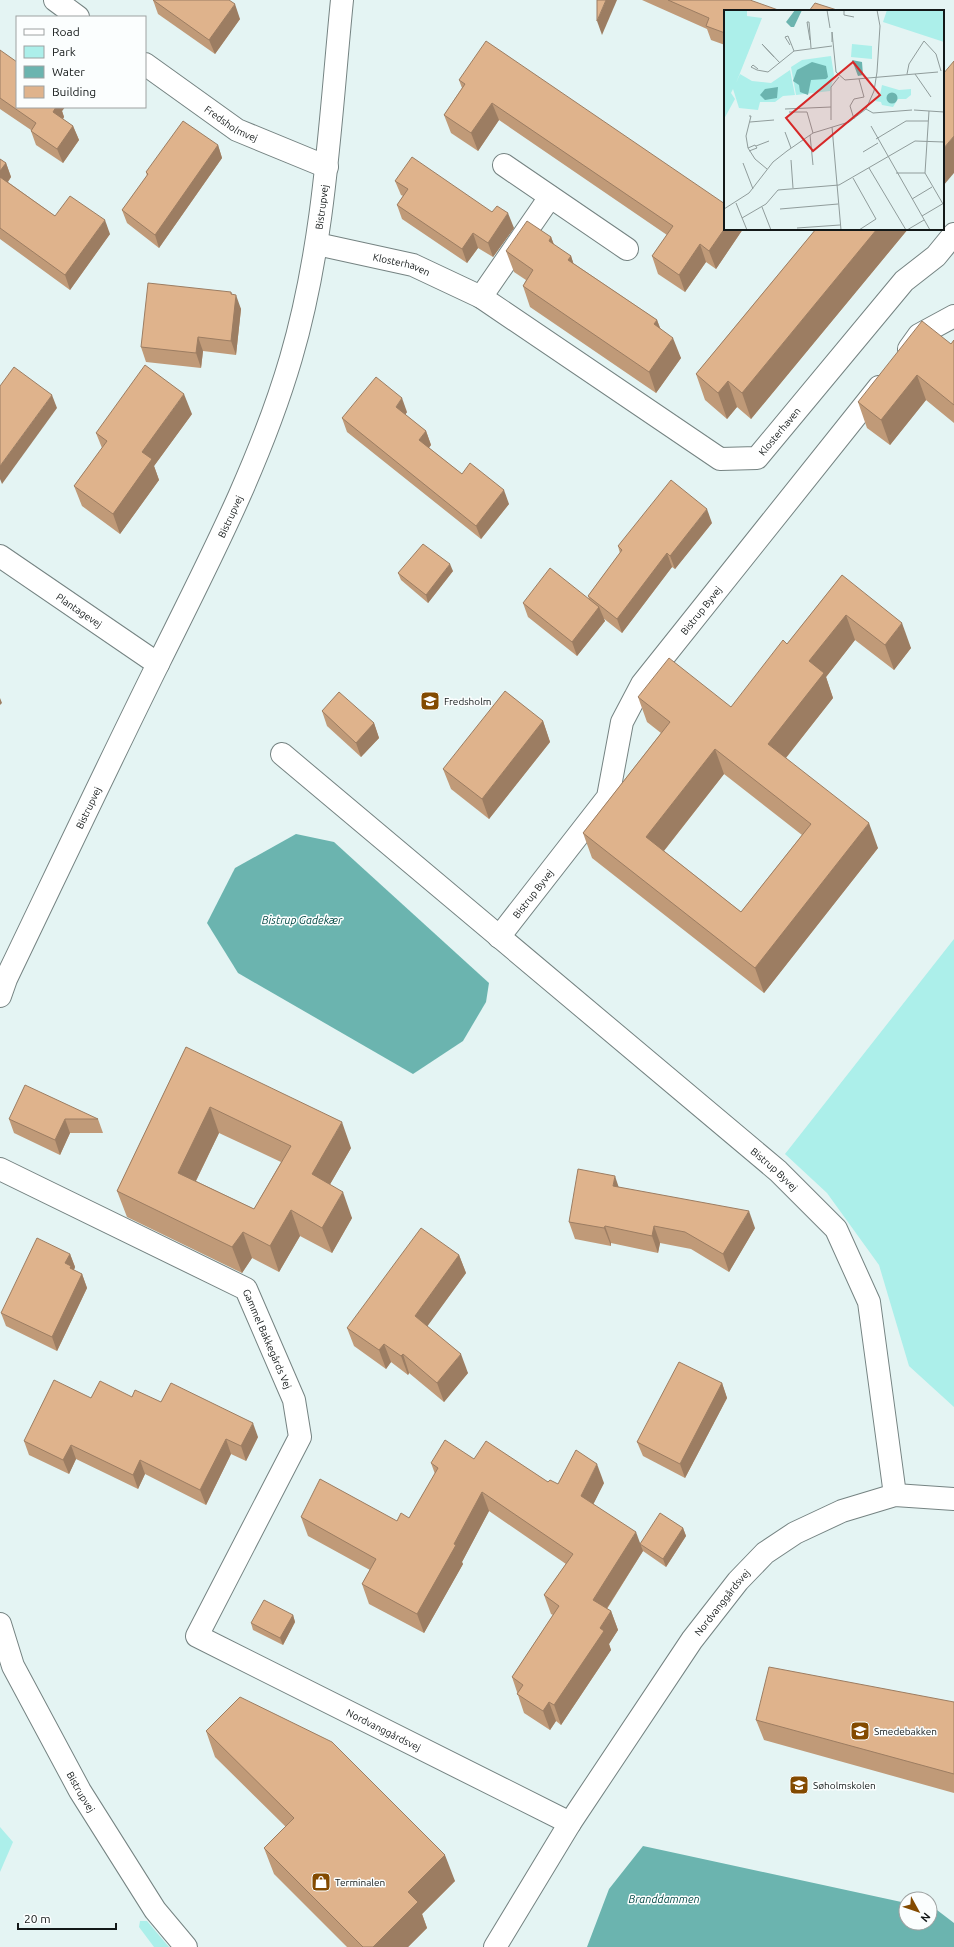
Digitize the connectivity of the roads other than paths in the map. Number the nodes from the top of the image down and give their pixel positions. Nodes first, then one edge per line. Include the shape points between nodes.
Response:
1 (55, 0) edge
2 (342, 0) edge
3 (77, 16) edge
4 (146, 65) edge
5 (504, 165) dead end
6 (327, 167) junction
7 (550, 197) junction
8 (954, 234) edge
9 (317, 244) junction
10 (627, 249) dead end
11 (481, 297) junction
12 (954, 316) edge
13 (0, 556) edge
14 (158, 664) junction
15 (282, 754) dead end
16 (499, 937) junction
17 (0, 996) edge
18 (0, 1169) edge
19 (895, 1495) junction
20 (954, 1499) edge
21 (0, 1624) edge
22 (198, 1636) joint
23 (570, 1823) junction
24 (186, 1947) edge
25 (495, 1947) edge

1 - 3 street
2 - 6 street, Bistrupvej
4 - 6 street, Fredsholmvej via 237,130
5 - 7 street
6 - 9 street, Bistrupvej
7 - 10 street
7 - 11 street
8 - 11 street, Klosterhaven via 936,256 904,281 757,458 720,459
9 - 11 street, Klosterhaven via 413,265
9 - 14 street, Bistrupvej via 291,358 263,442 191,600
12 - 16 street, Bistrup Byvej via 919,335 642,684 622,722 608,797
13 - 14 street, Plantagevej
14 - 17 street, Bistrupvej
15 - 16 street, Bistrup Byvej
16 - 19 street, Bistrup Byvej via 778,1171 836,1229 868,1302
18 - 22 street, Gammel Bakkegårds Vej via 246,1289 294,1400 300,1437
19 - 20 street, Nordvanggårdsvej
19 - 23 street, Nordvanggårdsvej via 842,1511 795,1533 765,1553 738,1581 692,1640
21 - 24 street, Bistrupvej via 13,1666 80,1791 155,1910
22 - 23 street, Nordvanggårdsvej
23 - 25 street, Nordvanggårdsvej

